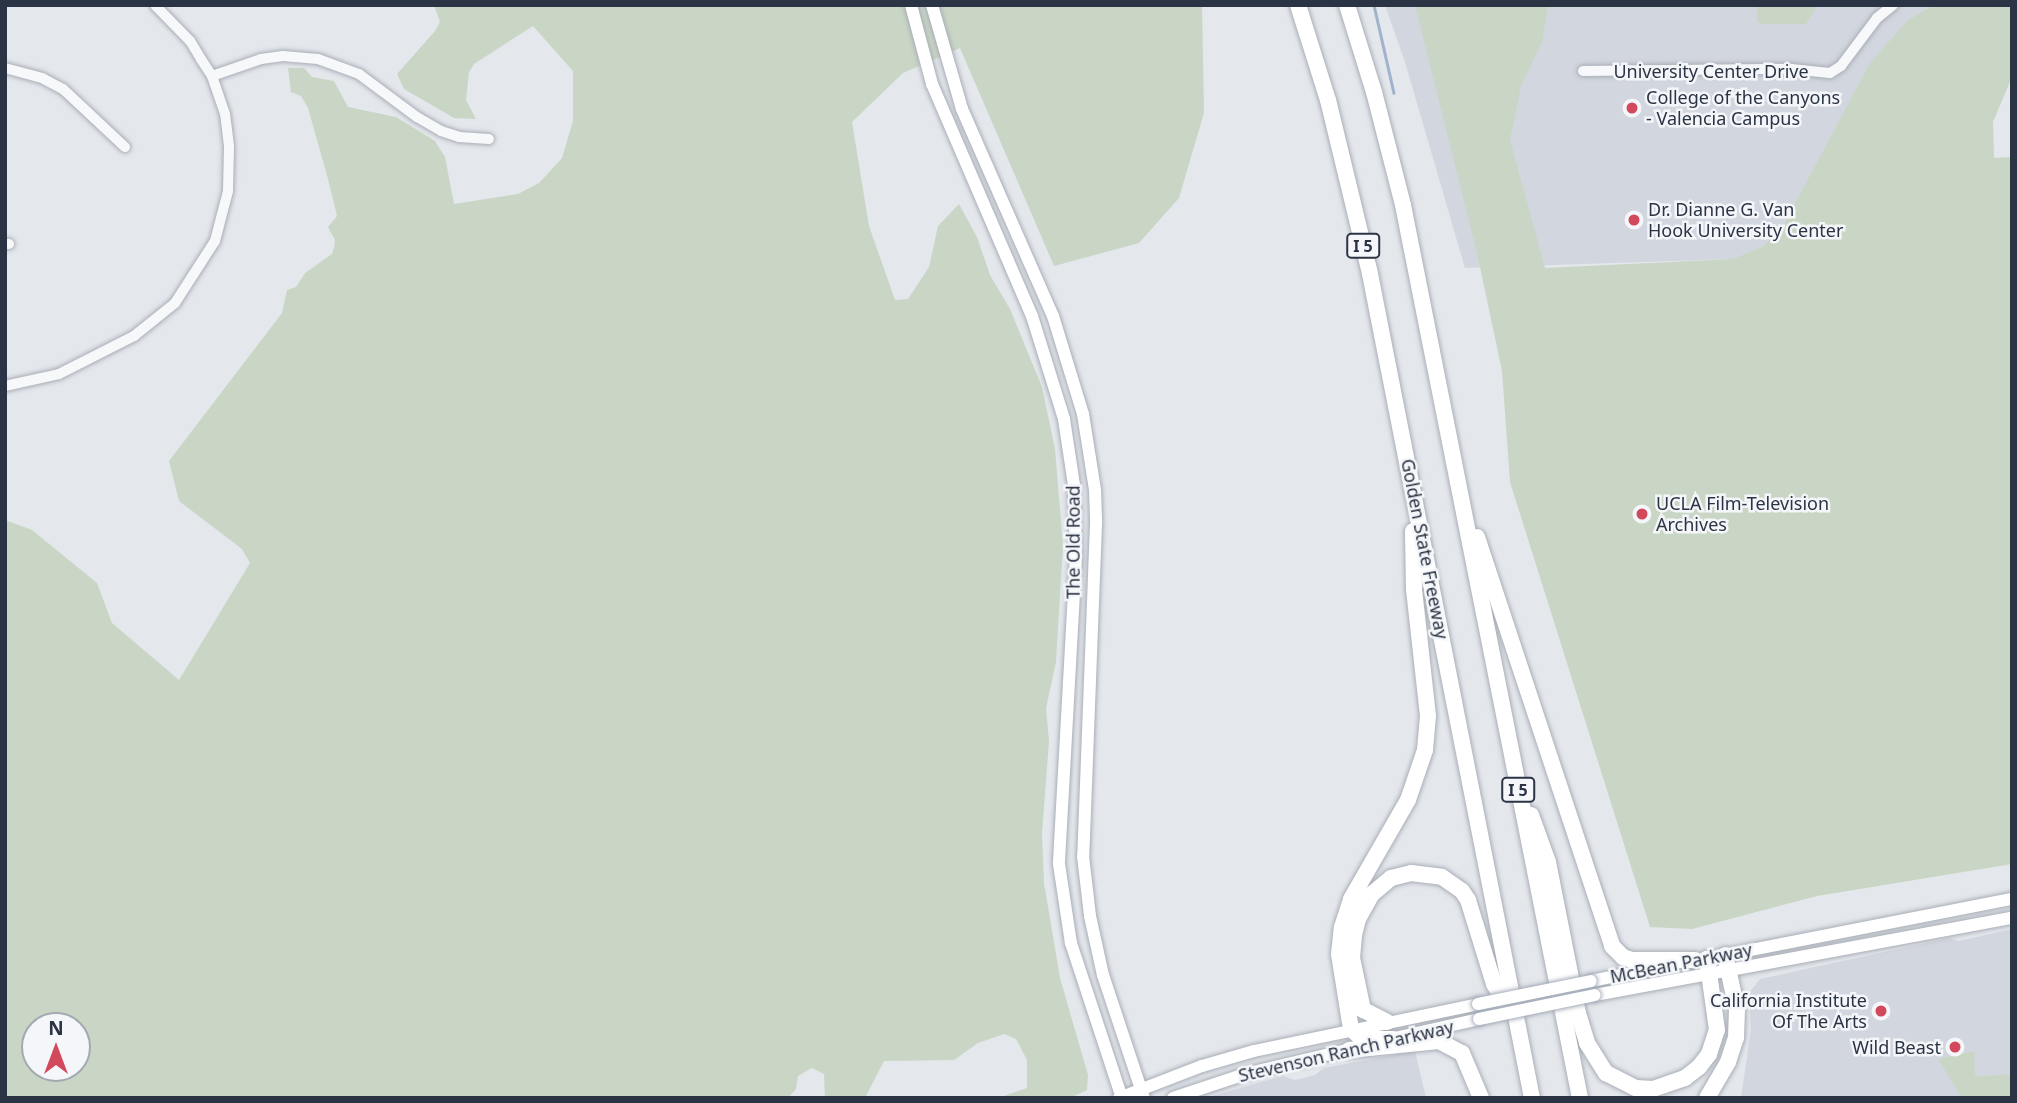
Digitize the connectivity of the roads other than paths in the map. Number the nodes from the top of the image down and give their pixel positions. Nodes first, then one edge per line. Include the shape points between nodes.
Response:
1 (155, 5) edge
2 (911, 5) edge
3 (932, 5) edge
4 (1298, 5) edge
5 (1347, 5) edge
6 (1893, 5) edge
7 (5, 68) edge
8 (1583, 71) dead end
9 (212, 76) junction
10 (489, 139) dead end
11 (125, 147) dead end
12 (5, 386) edge
13 (1458, 481) junction
14 (1413, 490) junction
15 (1513, 766) junction
16 (2012, 900) edge
17 (2012, 918) edge
18 (1973, 923) junction
19 (1727, 962) junction
20 (1704, 964) junction
21 (1479, 1019) joint
22 (1387, 1022) junction
23 (1516, 1023) junction
24 (1351, 1029) junction
25 (1393, 1039) junction
26 (1349, 1050) junction
27 (1142, 1093) edge
28 (1121, 1097) edge
29 (1173, 1098) edge
30 (1481, 1098) edge
31 (1532, 1098) edge
32 (1580, 1098) edge
33 (1707, 1098) edge

1 - 9 street via 190,41
2 - 28 main road, The Old Road via 932,84 1032,316 1064,419 1074,485 1076,557 1059,864 1071,943
3 - 27 main road, The Old Road via 962,109 1053,316 1083,414 1096,524 1083,856 1101,965
4 - 14 highway, Golden State Freeway / I 5 via 1348,175
5 - 13 highway, I 5 via 1403,205
6 - 8 street, University Center Drive via 1830,73 1791,69
7 - 11 street via 63,89
9 - 10 street via 261,59 318,59 359,74 441,131
9 - 12 street via 225,114 228,191 215,241 195,277 176,303 124,342 59,374
13 - 15 highway, I 5
13 - 20 highway via 1612,946 1632,960
14 - 23 highway, Golden State Freeway / I 5
14 - 24 highway via 1414,590 1427,732 1421,767 1408,800 1351,899 1342,927 1340,967
15 - 20 highway via 1548,862 1587,1043 1606,1073 1636,1088 1653,1089 1685,1078 1699,1066 1709,1054 1717,1030
15 - 32 highway, I 5
16 - 18 main road
16 - 19 main road, McBean Parkway
17 - 18 main road, McBean Parkway
18 - 19 main road, McBean Parkway
19 - 20 main road, McBean Parkway
19 - 33 highway via 1737,1010 1736,1038
20 - 21 main road, McBean Parkway, bridge via 1595,995
20 - 22 main road, McBean Parkway, bridge via 1591,981
21 - 25 main road, Stevenson Ranch Parkway
22 - 23 highway via 1363,1010 1352,958 1356,927 1363,907 1381,884 1401,874 1421,872 1442,877 1468,900 1494,984
22 - 24 main road, McBean Parkway
23 - 31 highway, Golden State Freeway / I 5
24 - 25 highway via 1359,1037
24 - 27 main road, Stevenson Ranch Parkway via 1254,1051
25 - 26 main road, Stevenson Ranch Parkway
26 - 29 main road, Stevenson Ranch Parkway via 1245,1074
26 - 30 highway via 1439,1041 1462,1053
27 - 28 main road, Stevenson Ranch Parkway

